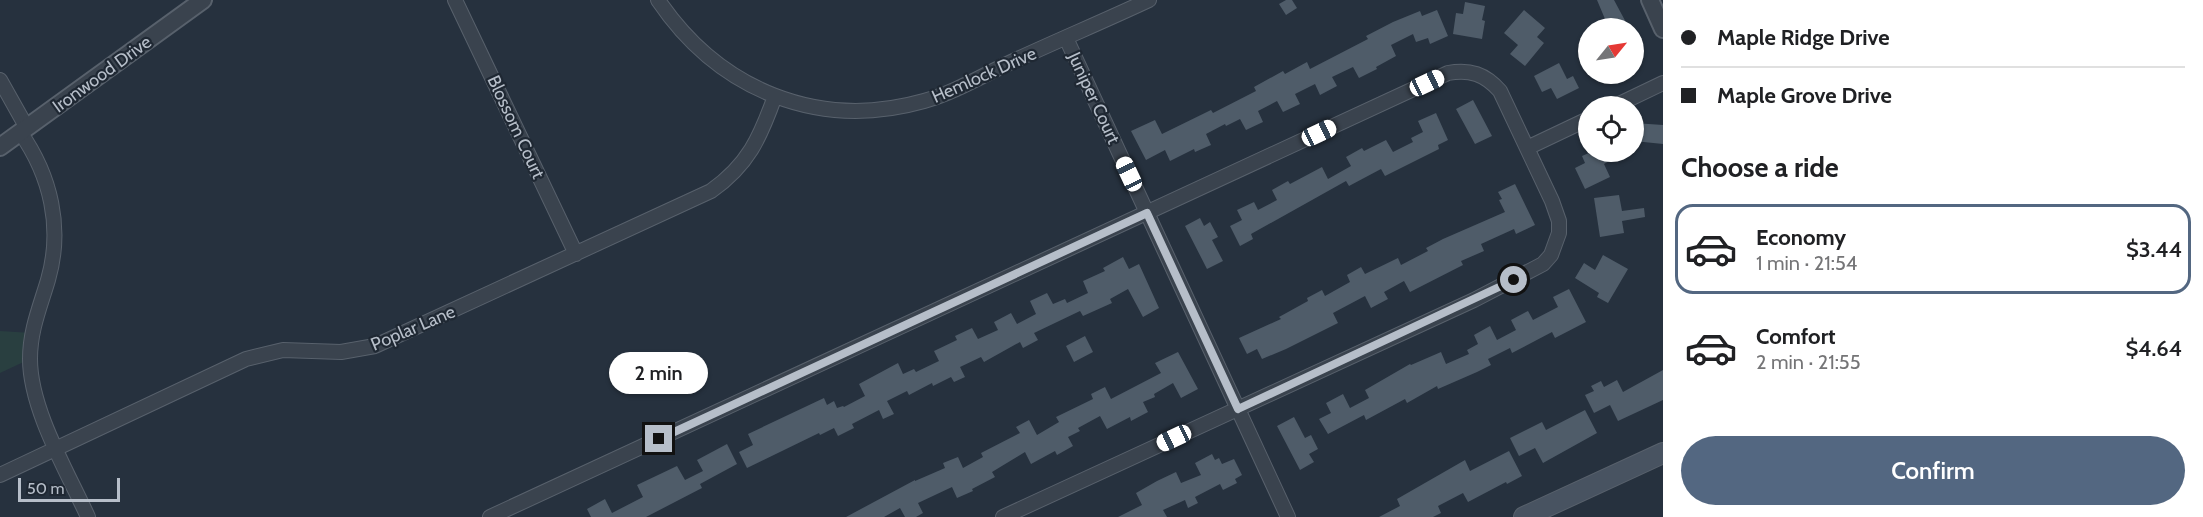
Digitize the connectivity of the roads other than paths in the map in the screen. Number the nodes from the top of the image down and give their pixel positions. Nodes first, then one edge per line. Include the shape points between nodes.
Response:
1 (455, 0) edge
2 (658, 0) edge
3 (1149, 0) edge
4 (1650, 0) edge
5 (197, 2) edge
6 (1663, 29) edge
7 (1066, 38) junction
8 (0, 80) edge
9 (1663, 83) edge
10 (775, 96) junction
11 (1636, 96) edge
12 (1578, 124) edge
13 (24, 130) junction
14 (0, 147) edge
15 (1527, 148) junction
16 (1147, 213) junction
17 (576, 255) junction
18 (1238, 409) junction
19 (56, 448) junction
20 (1663, 453) edge
21 (0, 475) edge
22 (88, 517) edge
23 (490, 517) edge
24 (1003, 517) edge
25 (1288, 517) edge
26 (1524, 517) edge

1 - 17 street, Blossom Court
2 - 10 street, Hemlock Drive via 706,56 732,75
3 - 7 street, Hemlock Drive
4 - 6 street
5 - 13 street, Ironwood Drive
7 - 10 street, Hemlock Drive via 942,95 904,106 849,111 819,108
7 - 16 street, Juniper Court
8 - 13 street
9 - 11 street
10 - 17 street, Poplar Lane via 755,146 724,182
12 - 15 street
13 - 14 street, Ironwood Drive
13 - 19 street via 42,168 54,213 52,260 34,323 30,359 36,403
15 - 16 street via 1500,91 1491,81 1482,75 1448,73
15 - 18 street via 1559,221 1556,245 1543,264 1464,305
16 - 18 street, Juniper Court
16 - 23 street
17 - 19 street, Poplar Lane via 375,346 341,352 283,350 246,359
18 - 24 street
18 - 25 street, Juniper Court
19 - 21 street, Poplar Lane
19 - 22 street
20 - 26 main road

